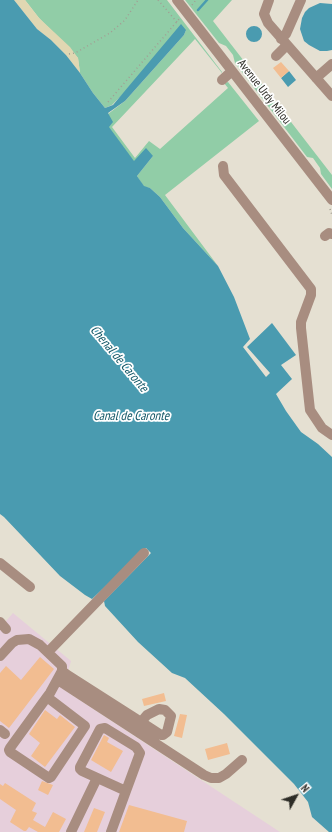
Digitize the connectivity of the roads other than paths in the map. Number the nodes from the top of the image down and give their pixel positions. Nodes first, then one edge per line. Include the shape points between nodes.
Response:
1 (177, 0) edge
2 (269, 0) edge
3 (301, 0) edge
4 (284, 42) junction
5 (276, 56) dead end
6 (332, 64) edge
7 (232, 71) junction
8 (316, 78) junction
9 (222, 80) dead end
10 (332, 96) edge
11 (223, 166) dead end
12 (332, 200) edge
13 (332, 435) edge
14 (144, 553) dead end
15 (0, 563) edge
16 (30, 587) dead end
17 (48, 652) junction
18 (0, 656) edge
19 (58, 680) junction
20 (47, 697) junction
21 (141, 722) dead end
22 (242, 760) dead end
23 (97, 778) junction
24 (126, 791) junction
25 (71, 832) edge
26 (111, 832) edge

1 - 7 street, Avenue Urdy Milou
2 - 4 street via 264,14 265,19
3 - 4 street
4 - 5 street
4 - 8 street
6 - 8 street
7 - 9 street
7 - 12 street, Avenue Urdy Milou
8 - 10 street
11 - 13 street via 224,175 311,289 301,322 310,410 322,428
14 - 17 street
15 - 16 street
17 - 18 street via 34,641 23,639 12,643
17 - 19 street via 62,666
19 - 20 street
19 - 21 street
19 - 22 street via 204,775 219,778
20 - 20 street via 9,750 49,778 53,776 85,726
23 - 24 street
23 - 24 street via 82,772 80,767 98,731 105,728 136,747 140,753
23 - 25 street
24 - 26 street

